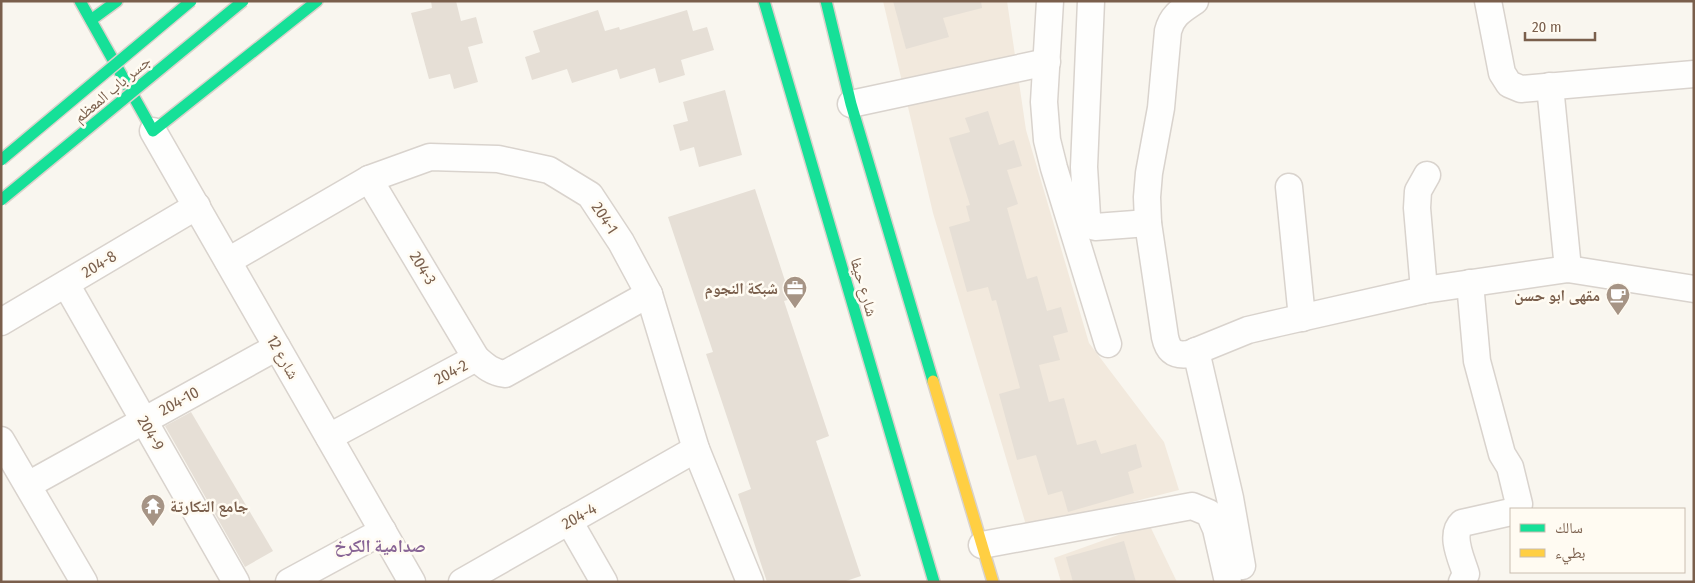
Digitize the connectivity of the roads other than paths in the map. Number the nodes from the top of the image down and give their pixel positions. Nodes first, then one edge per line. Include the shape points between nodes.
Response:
1 (80, 1) edge
2 (117, 1) edge
3 (191, 1) edge
4 (243, 1) edge
5 (317, 1) edge
6 (764, 1) edge
7 (826, 1) edge
8 (1050, 1) edge
9 (1091, 1) edge
10 (1194, 1) edge
11 (1488, 1) edge
12 (91, 20) junction
13 (1046, 62) junction
14 (1694, 74) edge
15 (1550, 86) junction
16 (851, 104) junction
17 (153, 131) junction
18 (1, 160) edge
19 (1427, 174) dead end
20 (369, 179) junction
21 (1289, 187) dead end
22 (1, 200) edge
23 (196, 206) junction
24 (1148, 223) junction
25 (228, 261) junction
26 (1568, 269) junction
27 (1470, 283) junction
28 (66, 284) junction
29 (1694, 289) edge
30 (1424, 290) junction
31 (649, 294) junction
32 (1302, 318) junction
33 (1, 322) edge
34 (1108, 344) dead end
35 (277, 347) junction
36 (1196, 351) junction
37 (476, 358) junction
38 (144, 420) junction
39 (329, 437) junction
40 (1, 440) edge
41 (696, 449) junction
42 (28, 485) junction
43 (1517, 508) edge
44 (1510, 512) edge
45 (569, 521) junction
46 (383, 531) junction
47 (982, 545) junction
48 (84, 582) edge
49 (236, 582) edge
50 (289, 582) edge
51 (412, 582) edge
52 (462, 582) edge
53 (604, 582) edge
54 (750, 582) edge
55 (934, 582) edge
56 (993, 582) edge
57 (1228, 582) edge
58 (1245, 582) edge
59 (1462, 582) edge

1 - 12 main road
2 - 12 main road
3 - 18 main road, جسر باب المعظم, bridge
4 - 22 main road, جسر باب المعظم, bridge
5 - 17 main road
6 - 55 main road, شارع حيفا
7 - 16 main road
8 - 13 street
9 - 24 street via 1084,167 1087,216 1095,227
10 - 24 street via 1177,13 1168,31 1161,108 1149,173
11 - 15 street via 1502,74 1509,84 1521,89
12 - 17 main road
13 - 16 street
13 - 34 street via 1044,102 1047,140
14 - 15 street
15 - 26 street
16 - 47 main road
17 - 23 street, شارع 12
19 - 30 street via 1418,191 1417,208
20 - 25 street, 204-1
20 - 31 street, 204-1 via 430,157 498,159 550,170 590,195 621,242
20 - 37 street, 204-3
21 - 32 street
23 - 25 street, شارع 12
23 - 28 street, 204-8
24 - 36 street via 1167,345 1180,355
25 - 35 street, شارع 12
26 - 27 street
26 - 29 street
27 - 30 street
27 - 43 street via 1477,361 1502,454 1510,467 1519,504
28 - 33 street, 204-8
28 - 38 street, 204-9
30 - 32 street
31 - 37 street, 204-2 via 505,374 494,373
31 - 41 street, 204-1
32 - 36 street via 1248,330
35 - 38 street, 204-10
35 - 39 street, شارع 12
36 - 58 street via 1230,498
37 - 39 street, 204-2
38 - 42 street, 204-10
38 - 49 street, 204-9
39 - 46 street, شارع 12
40 - 42 street
41 - 45 street, 204-4
41 - 54 street, 204-1
42 - 48 street
44 - 59 street via 1462,523 1458,527 1456,541 1466,574
45 - 52 street, 204-4
45 - 53 street
46 - 50 street
46 - 51 street, شارع 12
47 - 56 main road
47 - 57 street via 1192,506 1209,513 1216,528

